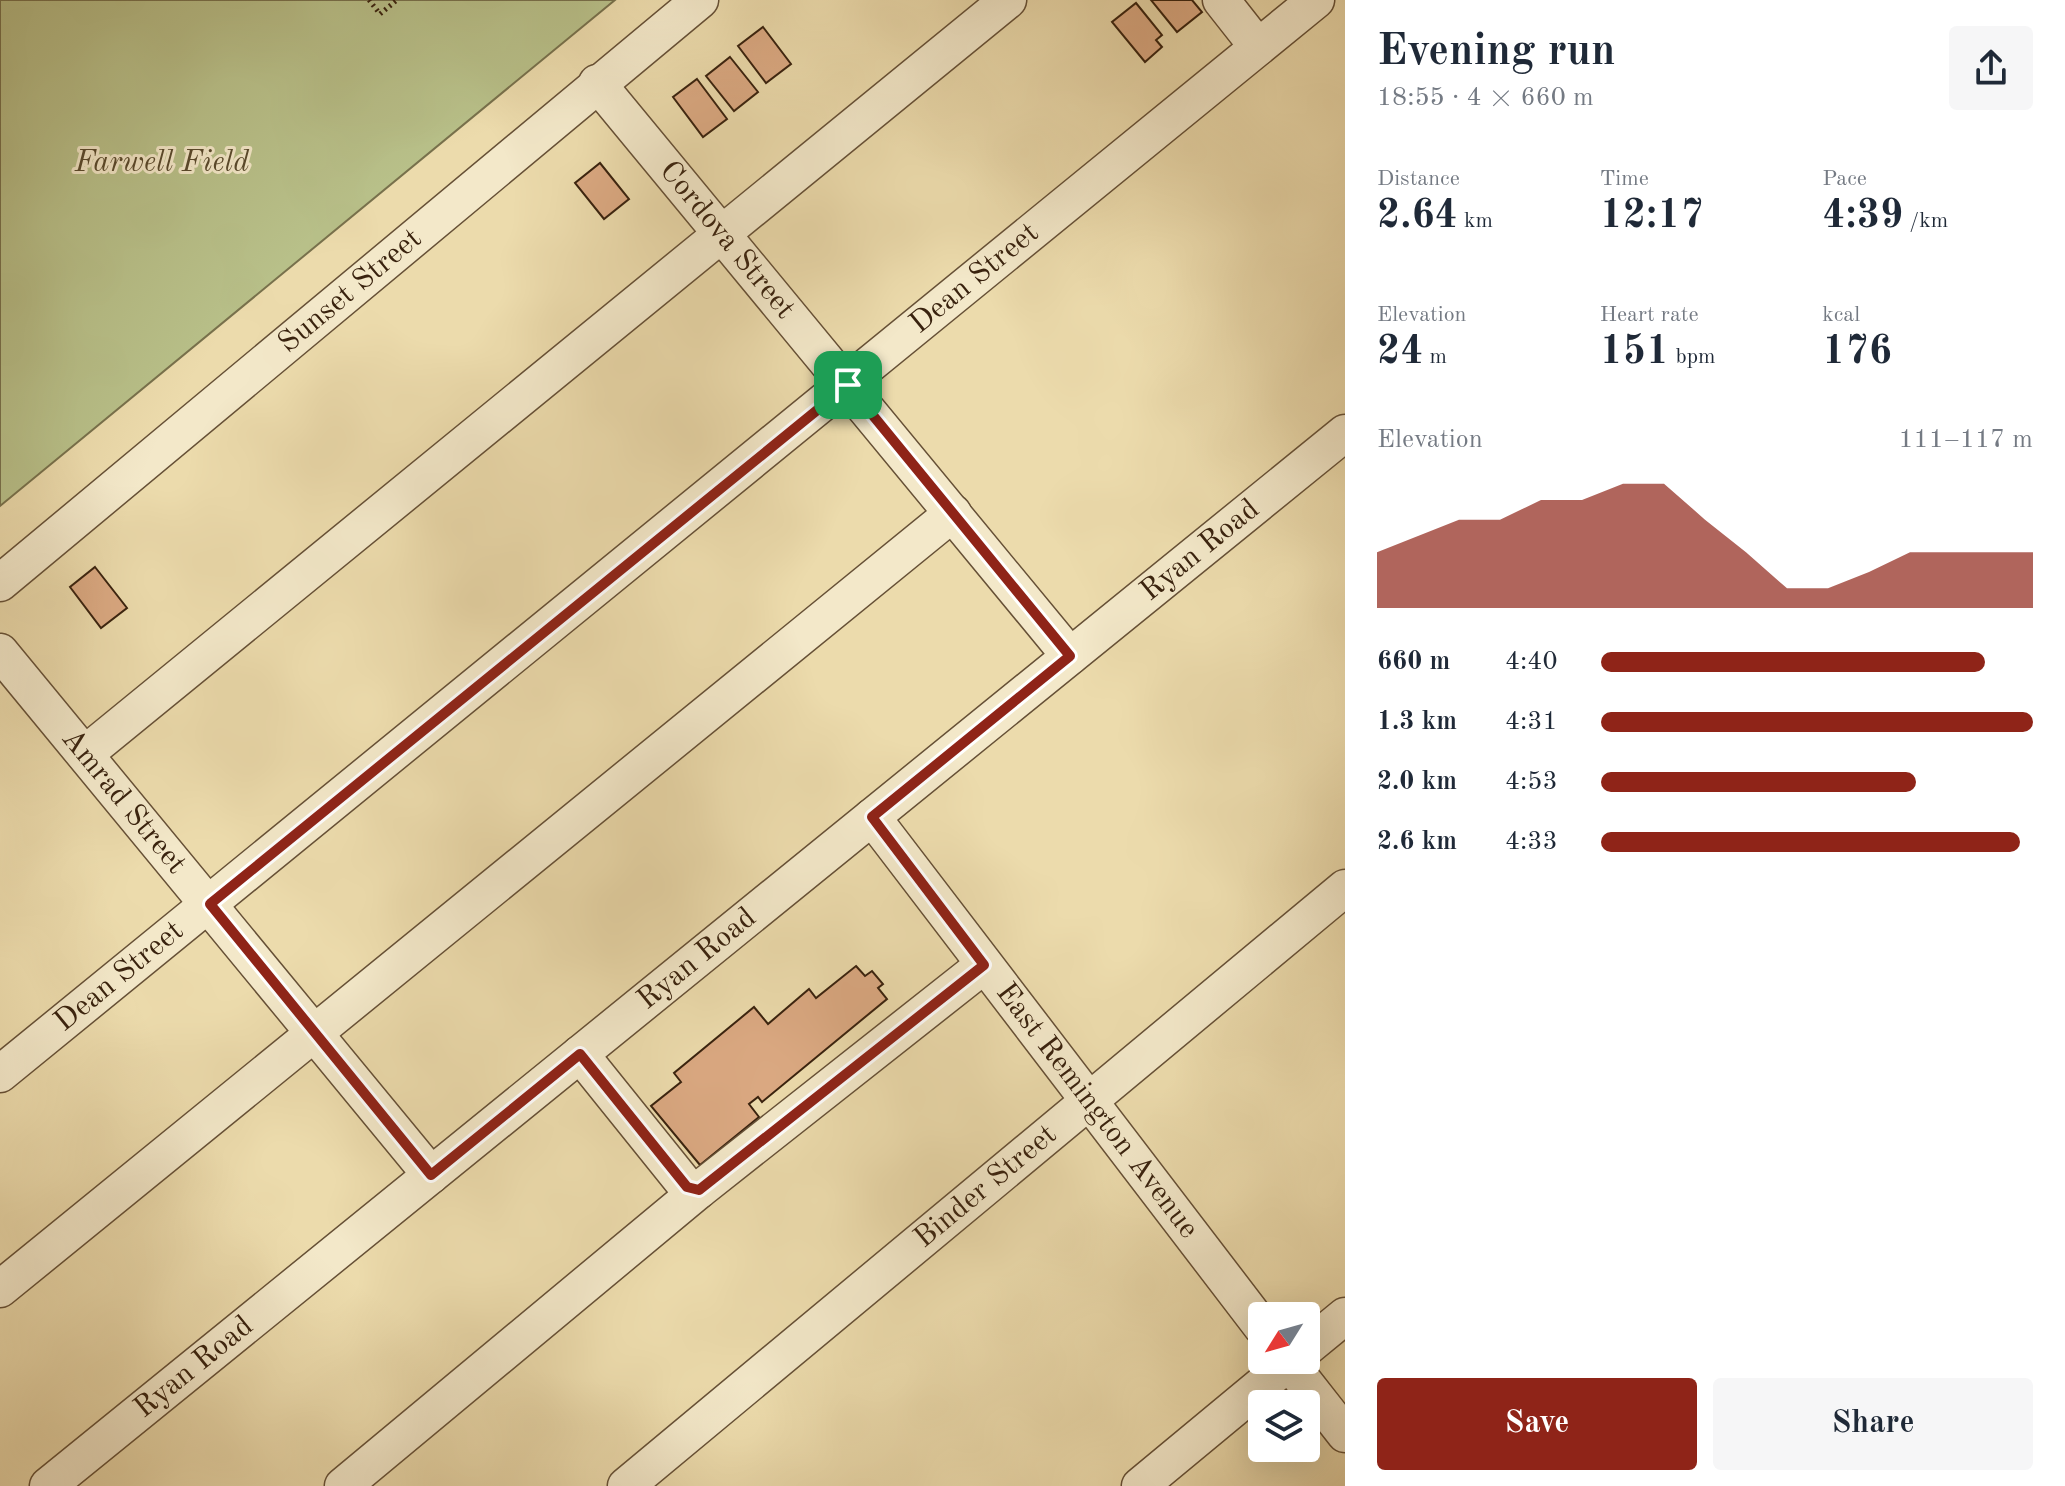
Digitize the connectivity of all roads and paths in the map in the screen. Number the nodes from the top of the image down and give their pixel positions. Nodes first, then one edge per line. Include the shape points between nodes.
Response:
1 (369, 0) edge
2 (397, 0) edge
3 (700, 0) edge
4 (1008, 0) edge
5 (1221, 0) edge
6 (1316, 0) edge
7 (1258, 47) junction
8 (597, 83) junction
9 (722, 234) junction
10 (848, 385) junction
11 (1345, 433) edge
12 (953, 513) junction
13 (0, 583) edge
14 (0, 652) edge
15 (1070, 656) junction
16 (85, 754) junction
17 (872, 817) junction
18 (1345, 888) edge
19 (210, 904) junction
20 (984, 965) junction
21 (316, 1034) junction
22 (580, 1054) junction
23 (0, 1074) edge
24 (1088, 1102) junction
25 (431, 1175) junction
26 (699, 1190) junction
27 (0, 1289) edge
28 (1248, 1309) edge
29 (1345, 1316) edge
30 (1320, 1337) edge
31 (1275, 1374) edge
32 (1305, 1374) edge
33 (1344, 1433) edge
34 (48, 1486) edge
35 (343, 1486) edge
36 (626, 1486) edge
37 (1140, 1486) edge

1 - 2 path via 380,14
3 - 8 street, Sunset Street
4 - 9 street
5 - 7 street
6 - 7 street, Dean Street
7 - 10 street, Dean Street
8 - 9 street, Cordova Street
8 - 13 street, Sunset Street
9 - 10 street, Cordova Street
9 - 16 street
10 - 12 street, Cordova Street
10 - 19 street, Dean Street
11 - 15 street, Ryan Road
12 - 15 street, Cordova Street
12 - 21 street
14 - 16 street, Amrad Street
15 - 17 street, Ryan Road
16 - 19 street, Amrad Street
17 - 20 street, East Remington Avenue
17 - 22 street, Ryan Road
18 - 24 street, Binder Street
19 - 21 street, Amrad Street
19 - 23 street, Dean Street
20 - 24 street, East Remington Avenue
20 - 26 street
21 - 25 street, Amrad Street
21 - 27 street
22 - 25 street, Ryan Road
22 - 26 street via 687,1187
24 - 28 street, East Remington Avenue
24 - 36 street, Binder Street
25 - 34 street, Ryan Road
26 - 35 street
29 - 30 street
31 - 37 street
32 - 33 street

